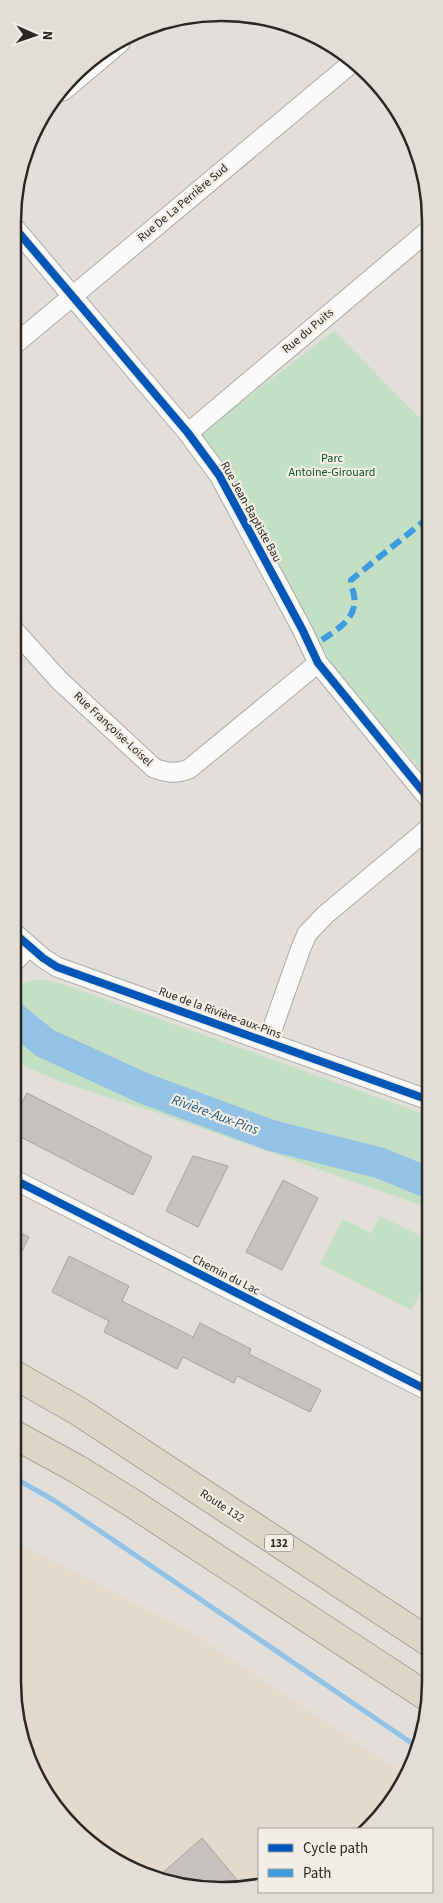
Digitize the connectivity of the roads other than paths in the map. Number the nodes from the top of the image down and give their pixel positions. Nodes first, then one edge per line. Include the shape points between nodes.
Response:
1 (348, 66) edge
2 (21, 234) edge
3 (422, 236) edge
4 (73, 295) junction
5 (21, 339) edge
6 (188, 432) junction
7 (21, 638) edge
8 (318, 662) junction
9 (422, 790) edge
10 (422, 834) edge
11 (21, 940) edge
12 (29, 947) junction
13 (21, 955) edge
14 (268, 1042) junction
15 (422, 1097) edge
16 (21, 1183) edge
17 (21, 1379) edge
18 (422, 1387) edge
19 (21, 1438) edge
20 (422, 1637) edge
21 (421, 1693) edge

1 - 4 street, Rue De La Perrière Sud
2 - 4 street, Rue Jean-Baptiste Bau
3 - 6 street, Rue du Puits
4 - 5 street, Rue De La Perrière Sud
4 - 6 street, Rue Jean-Baptiste Bau
6 - 8 street, Rue Jean-Baptiste Bau via 219,476
7 - 8 street, Rue Françoise-Loisel via 59,680 154,768 165,772 178,773 189,769
8 - 9 street, Rue Jean-Baptiste Bau
10 - 14 street via 325,915 307,934
11 - 12 street, Rue de la Rivière-aux-Pins
12 - 13 street
12 - 14 street, Rue de la Rivière-aux-Pins via 57,967
14 - 15 street, Rue de la Rivière-aux-Pins
16 - 18 street, Chemin du Lac
17 - 20 highway, Route 132 / 132 via 78,1411
19 - 21 highway via 132,1503

